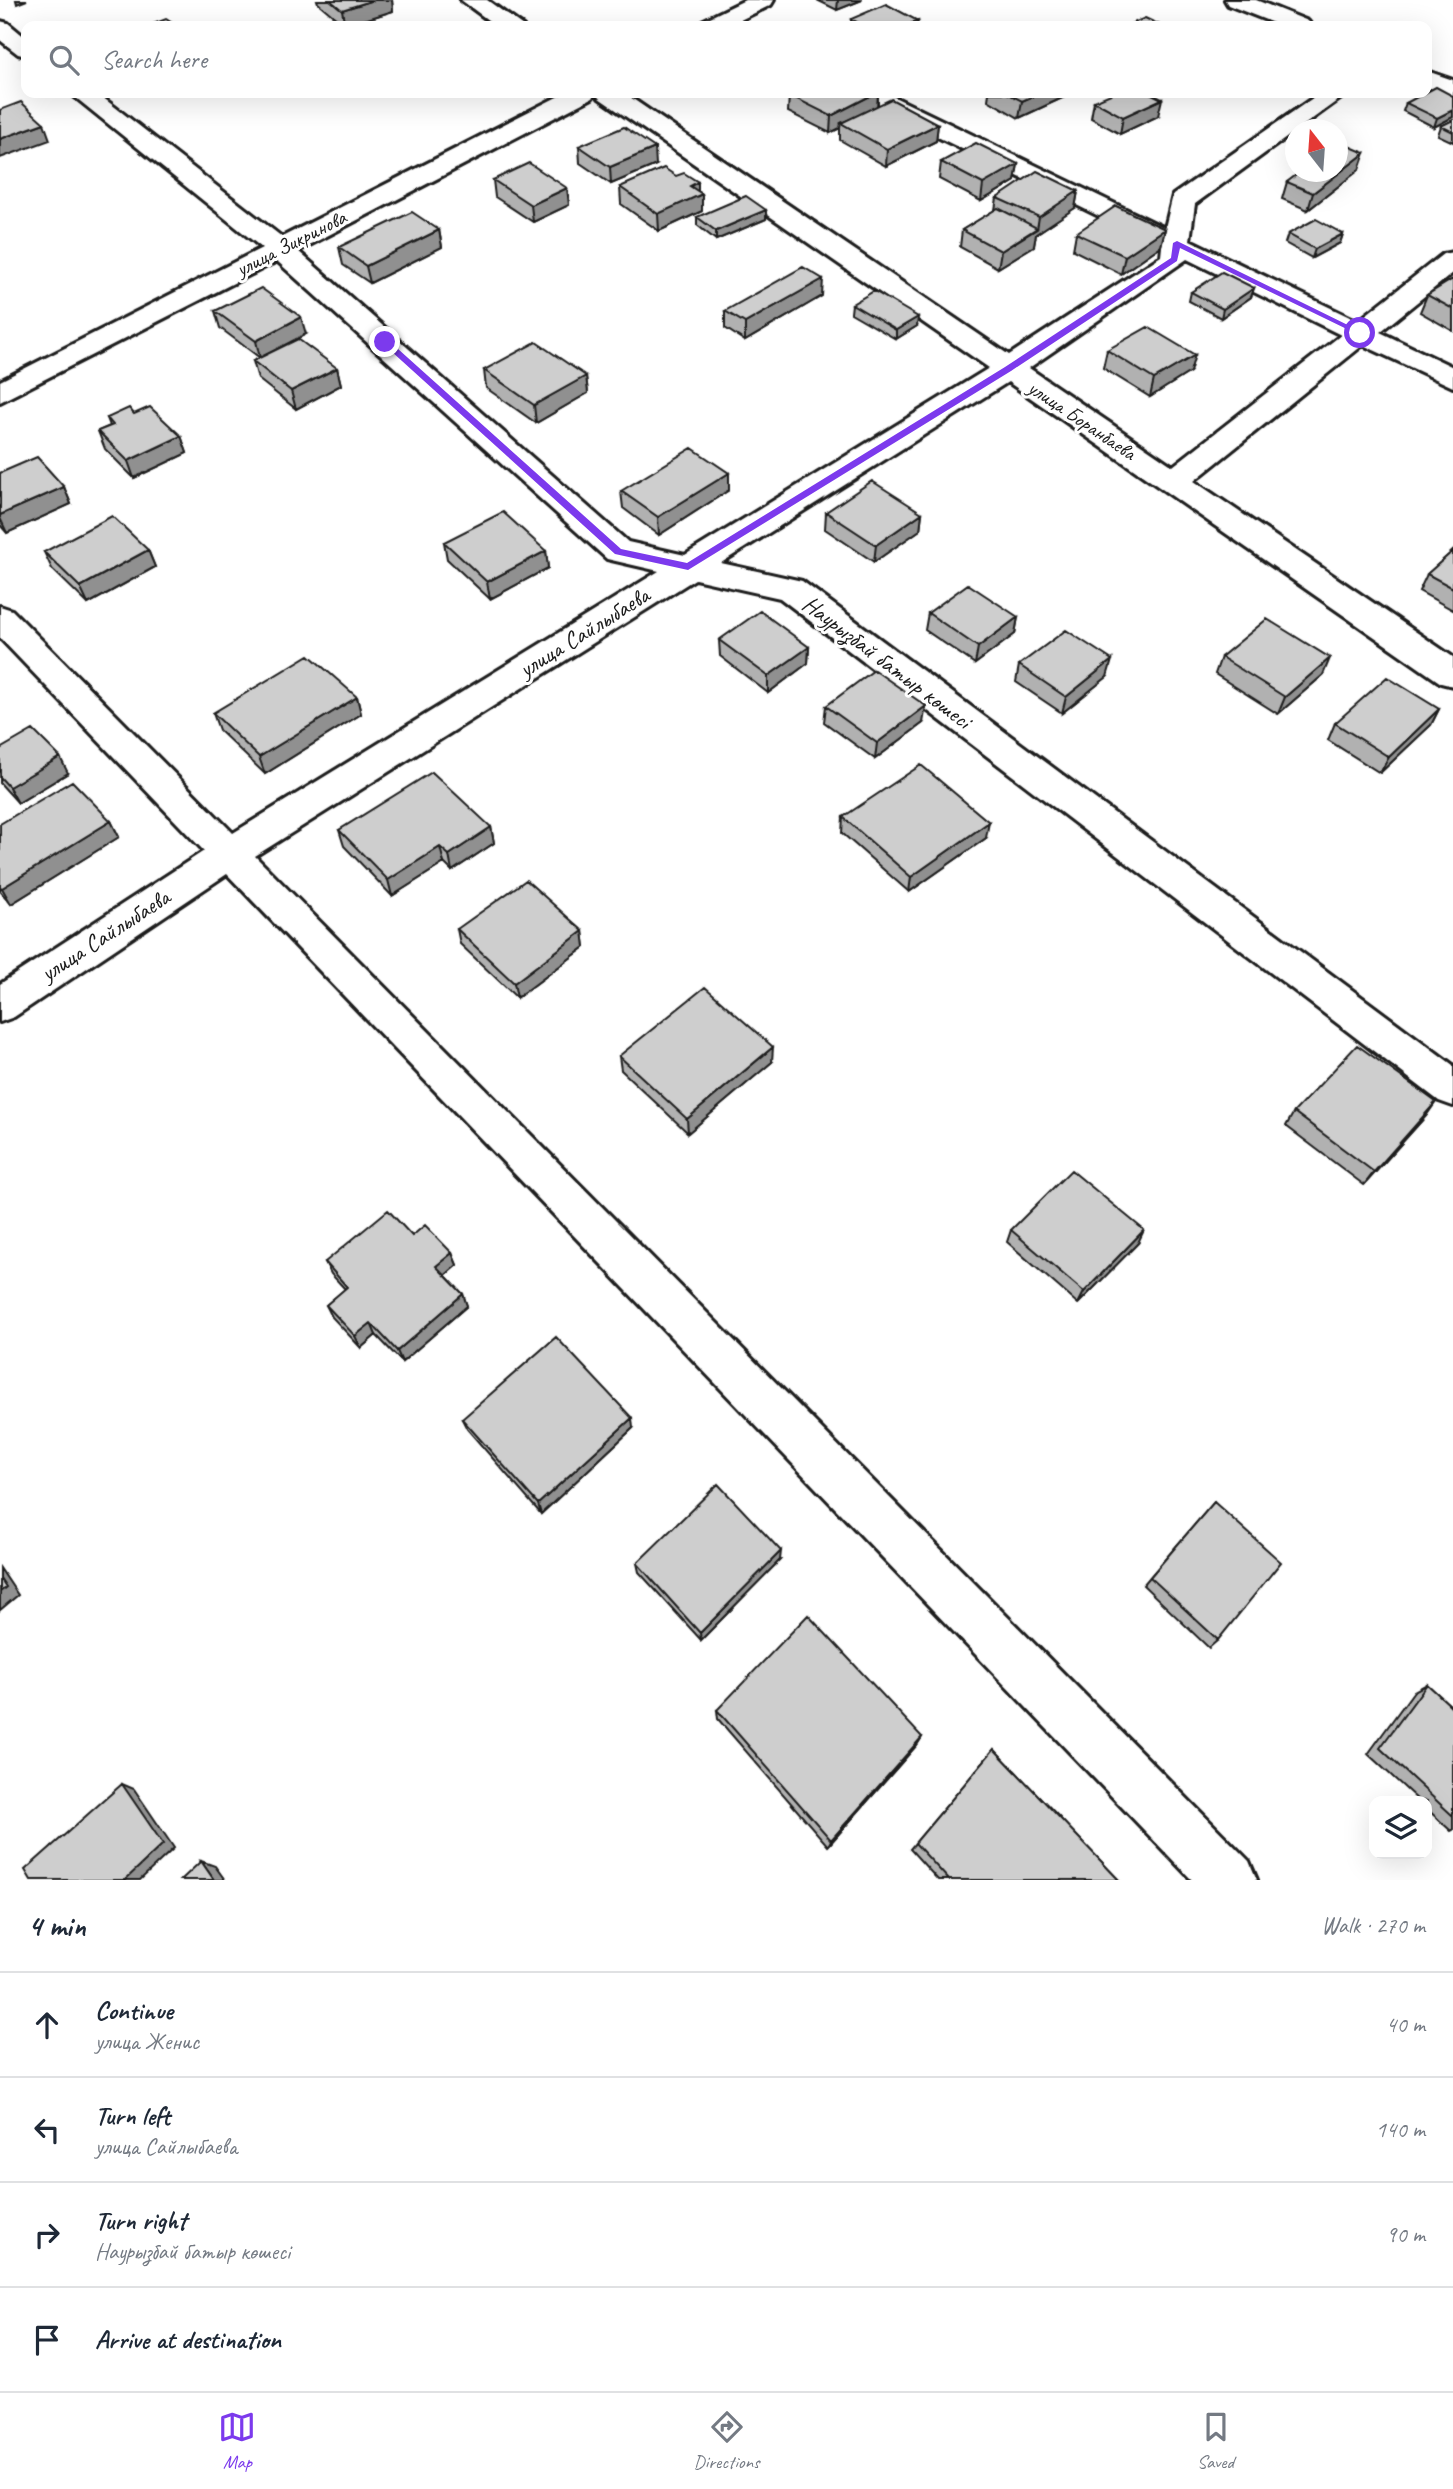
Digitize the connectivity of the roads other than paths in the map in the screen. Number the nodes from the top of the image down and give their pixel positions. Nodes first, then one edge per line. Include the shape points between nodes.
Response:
1 (472, 0) edge
2 (763, 0) edge
3 (1236, 0) edge
4 (504, 21) edge
5 (727, 21) edge
6 (1288, 21) edge
7 (0, 28) edge
8 (21, 45) edge
9 (1432, 80) edge
10 (1453, 89) edge
11 (88, 98) edge
12 (573, 98) edge
13 (615, 98) edge
14 (877, 98) edge
15 (1329, 98) edge
16 (1177, 243) junction
17 (279, 249) junction
18 (1453, 260) edge
19 (1360, 333) junction
20 (1008, 369) junction
21 (1453, 378) edge
22 (0, 393) edge
23 (1173, 482) junction
24 (688, 566) junction
25 (0, 618) edge
26 (1453, 674) edge
27 (230, 853) junction
28 (0, 1004) edge
29 (1453, 1088) edge
30 (1230, 1880) edge

1 - 4 street
2 - 5 street
3 - 6 street
7 - 8 street
9 - 10 street
11 - 17 street, Наурызбай батыр көшесі
12 - 17 street, улица Зикринова
13 - 20 street, улица Боранбаева
14 - 16 street
15 - 16 street, улица Сайлыбаева via 1182,201
16 - 19 street
16 - 20 street, улица Сайлыбаева via 1174,259
17 - 22 street, улица Зикринова
17 - 24 street, Наурызбай батыр көшесі via 618,551
18 - 19 street
19 - 21 street
19 - 23 street
20 - 23 street, улица Боранбаева
20 - 24 street, улица Сайлыбаева
23 - 26 street, улица Боранбаева
24 - 27 street, улица Сайлыбаева
24 - 29 street, Наурызбай батыр көшесі via 790,589
25 - 27 street
27 - 28 street, улица Сайлыбаева
27 - 30 street

